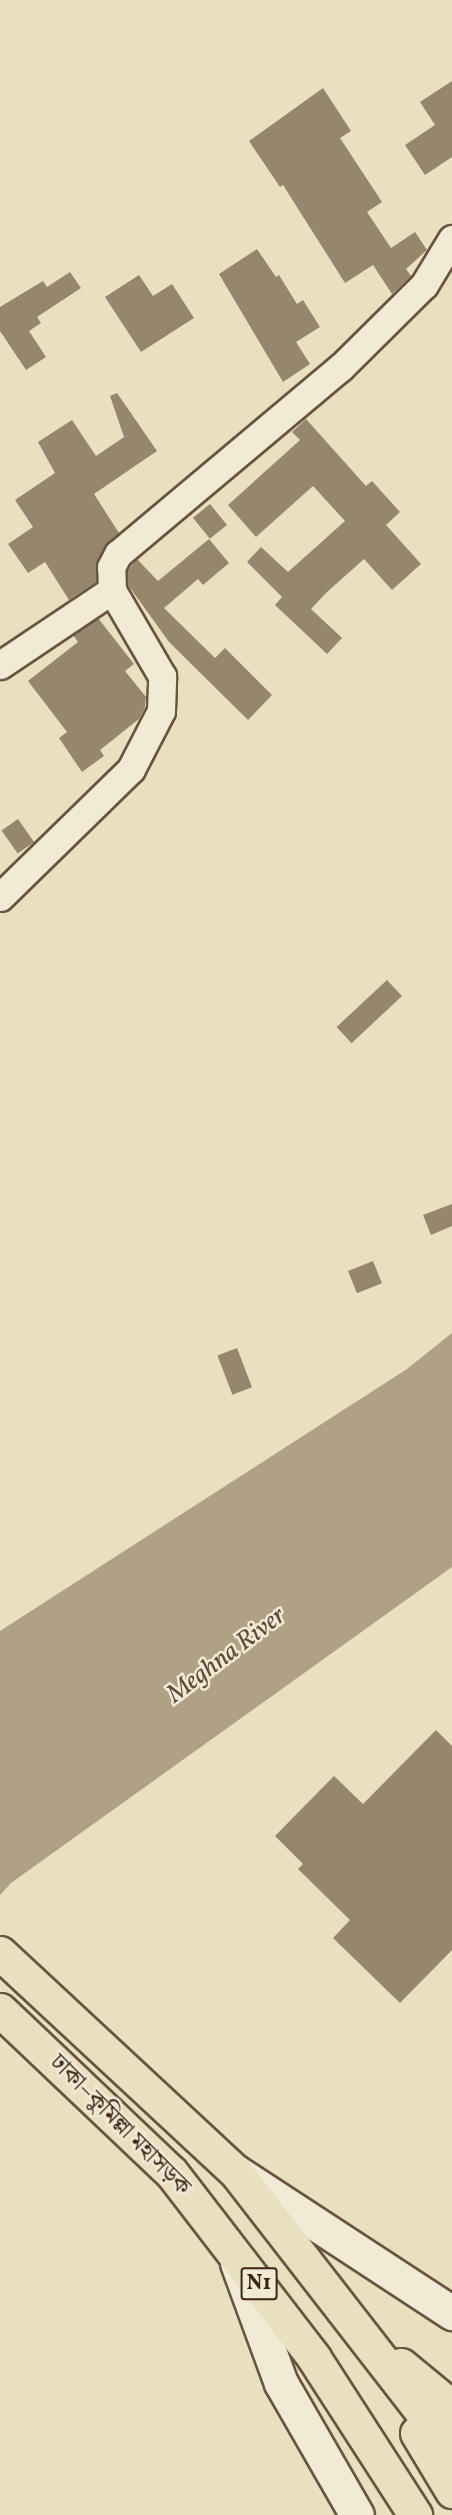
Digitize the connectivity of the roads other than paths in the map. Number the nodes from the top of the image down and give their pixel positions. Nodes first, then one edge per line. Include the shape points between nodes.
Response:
1 (452, 239) edge
2 (112, 590) junction
3 (0, 665) edge
4 (0, 897) edge
5 (0, 1953) edge
6 (0, 2010) edge
7 (235, 2171) junction
8 (230, 2245) junction
9 (452, 2313) edge
10 (353, 2326) junction
11 (452, 2407) edge
12 (452, 2431) edge
13 (452, 2439) edge
14 (452, 2451) edge
15 (452, 2462) edge
16 (452, 2475) edge
17 (452, 2491) edge
18 (357, 2515) edge
19 (415, 2515) edge

1 - 2 street via 424,285 340,368 118,554 111,567
2 - 3 street
2 - 4 street via 162,676 162,711 130,769
5 - 7 highway, ঢাকা–কুমিল্লা মহাসড়ক / N1
6 - 8 highway, ঢাকা–কুমিল্লা মহাসড়ক / N1 via 171,2172
7 - 9 street
7 - 10 highway, ঢাকা–কুমিল্লা মহাসড়ক / N1
8 - 18 street via 281,2383
8 - 19 highway, ঢাকা–কুমিল্লা মহাসড়ক / N1 via 314,2358
10 - 11 highway, ঢাকা–কুমিল্লা মহাসড়ক / N1
10 - 12 highway, ঢাকা–কুমিল্লা মহাসড়ক / N1
10 - 13 highway, ঢাকা–কুমিল্লা মহাসড়ক / N1
10 - 14 highway, ঢাকা–কুমিল্লা মহাসড়ক / N1
10 - 15 highway, ঢাকা–কুমিল্লা মহাসড়ক / N1
10 - 16 highway, ঢাকা–কুমিল্লা মহাসড়ক / N1
10 - 17 highway, ঢাকা–কুমিল্লা মহাসড়ক / N1

